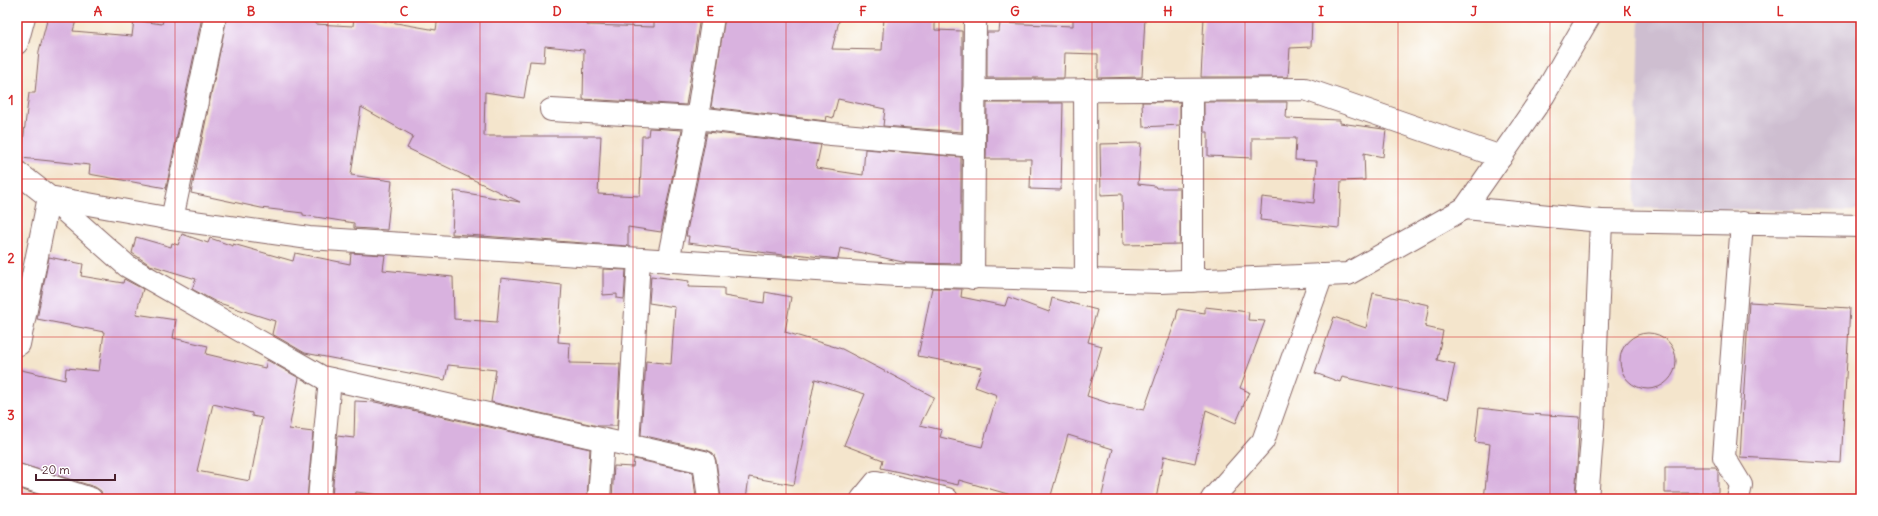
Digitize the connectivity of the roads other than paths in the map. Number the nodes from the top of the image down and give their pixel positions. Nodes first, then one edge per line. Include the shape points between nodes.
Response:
1 (24, 17) edge
2 (215, 17) edge
3 (713, 17) edge
4 (1589, 17) edge
5 (975, 23) dead end
6 (17, 42) edge
7 (1085, 90) junction
8 (1192, 90) junction
9 (974, 91) junction
10 (551, 110) dead end
11 (697, 118) junction
12 (974, 146) junction
13 (1501, 157) junction
14 (17, 172) edge
15 (48, 197) junction
16 (1465, 208) junction
17 (172, 219) junction
18 (1601, 221) junction
19 (1742, 223) junction
20 (1861, 226) edge
21 (639, 259) junction
22 (668, 261) junction
23 (1322, 275) junction
24 (973, 278) junction
25 (1086, 280) junction
26 (1192, 281) junction
27 (19, 344) dead end
28 (330, 379) junction
29 (604, 440) junction
30 (628, 445) junction
31 (17, 474) edge
32 (91, 499) edge
33 (319, 499) edge
34 (599, 499) edge
35 (709, 499) edge
36 (862, 499) edge
37 (947, 499) edge
38 (1212, 499) edge
39 (1587, 499) edge
40 (1738, 499) edge

1 - 6 street
2 - 17 street
3 - 11 street
4 - 13 street via 1544,94
5 - 9 street
7 - 8 street
7 - 9 street
7 - 25 street
8 - 13 street via 1305,89
8 - 26 street
9 - 12 street
10 - 11 street
11 - 12 street via 831,134
11 - 22 street
12 - 24 street
13 - 16 street
14 - 15 street
15 - 17 street
15 - 27 street
15 - 28 street via 127,266 322,377
16 - 18 street
16 - 23 street via 1348,274
17 - 21 street via 309,238
18 - 19 street
18 - 39 street via 1593,426
19 - 20 street
19 - 40 street via 1724,457 1741,485
21 - 22 street
21 - 30 street
22 - 24 street
23 - 26 street
23 - 38 street via 1263,441
24 - 25 street
25 - 26 street
28 - 29 street
28 - 33 street
29 - 30 street
29 - 34 street
30 - 35 street via 704,462
31 - 32 street
36 - 37 street via 876,482

